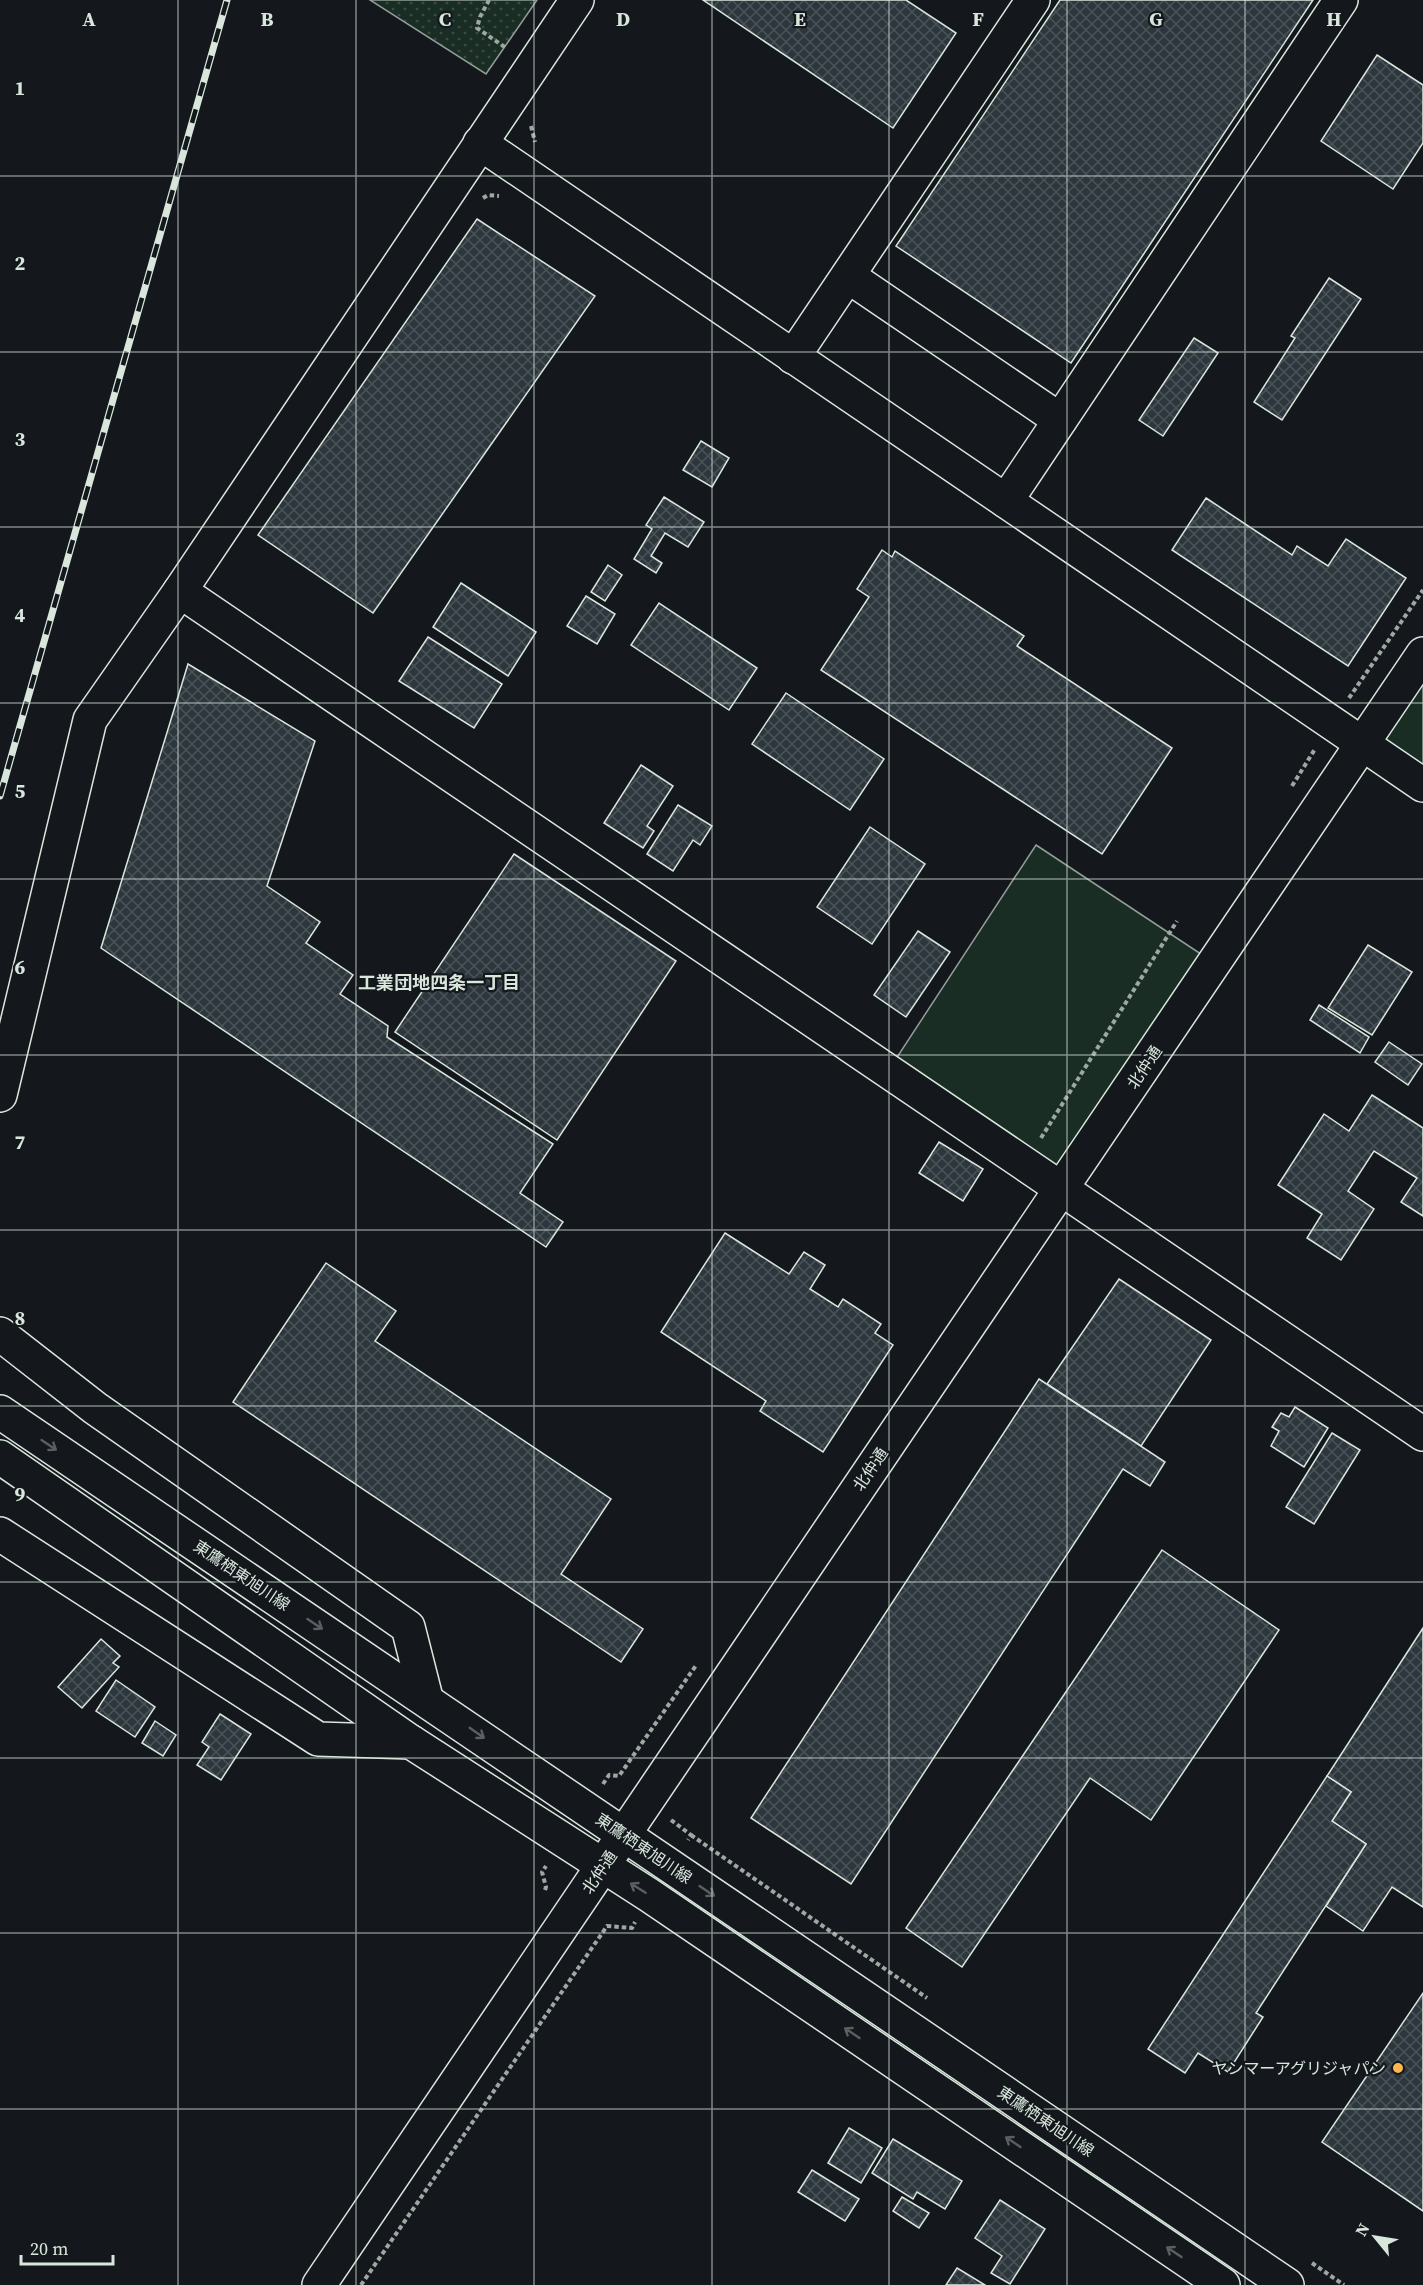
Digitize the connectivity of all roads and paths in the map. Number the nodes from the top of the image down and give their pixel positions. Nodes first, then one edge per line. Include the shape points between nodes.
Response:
1 (489, 0) edge
2 (578, 0) edge
3 (1033, 0) edge
4 (1341, 0) edge
5 (533, 67) junction
6 (480, 143) junction
7 (848, 276) junction
8 (793, 357) junction
9 (1060, 420) junction
10 (1006, 501) junction
11 (180, 591) junction
12 (1423, 654) edge
13 (1362, 743) junction
14 (1423, 785) edge
15 (1177, 921) dead end
16 (0, 1095) edge
17 (1024, 1164) junction
18 (1062, 1189) junction
19 (0, 1334) edge
20 (0, 1412) edge
21 (1423, 1434) edge
22 (0, 1456) edge
23 (0, 1534) edge
24 (426, 1698) junction
25 (411, 1742) junction
26 (624, 1836) junction
27 (602, 1866) junction
28 (649, 1895) junction
29 (319, 2285) edge
30 (362, 2285) edge
31 (1223, 2285) edge
32 (1287, 2285) edge

1 - 5 path via 477,28
2 - 5 street
3 - 7 street
4 - 9 street
5 - 6 street
6 - 8 street
6 - 11 street
7 - 8 street
7 - 9 street
8 - 10 street
9 - 10 street
10 - 13 street
11 - 16 street via 90,720
11 - 17 street
12 - 13 street, 北仲通
13 - 14 street
13 - 18 street, 北仲通
15 - 17 path
17 - 18 street
18 - 21 street
18 - 26 street, 北仲通
19 - 24 street via 95,1408 408,1627
20 -> 24 street, 東鷹栖東旭川線
22 - 25 street
23 - 25 street via 318,1739
24 -> 26 street, 東鷹栖東旭川線
25 - 27 street
26 - 27 street, 北仲通
26 -> 32 street, 東鷹栖東旭川線
28 -> 27 street
27 - 29 street, 北仲通
28 - 30 path via 632,1928 607,1926
31 -> 28 street

